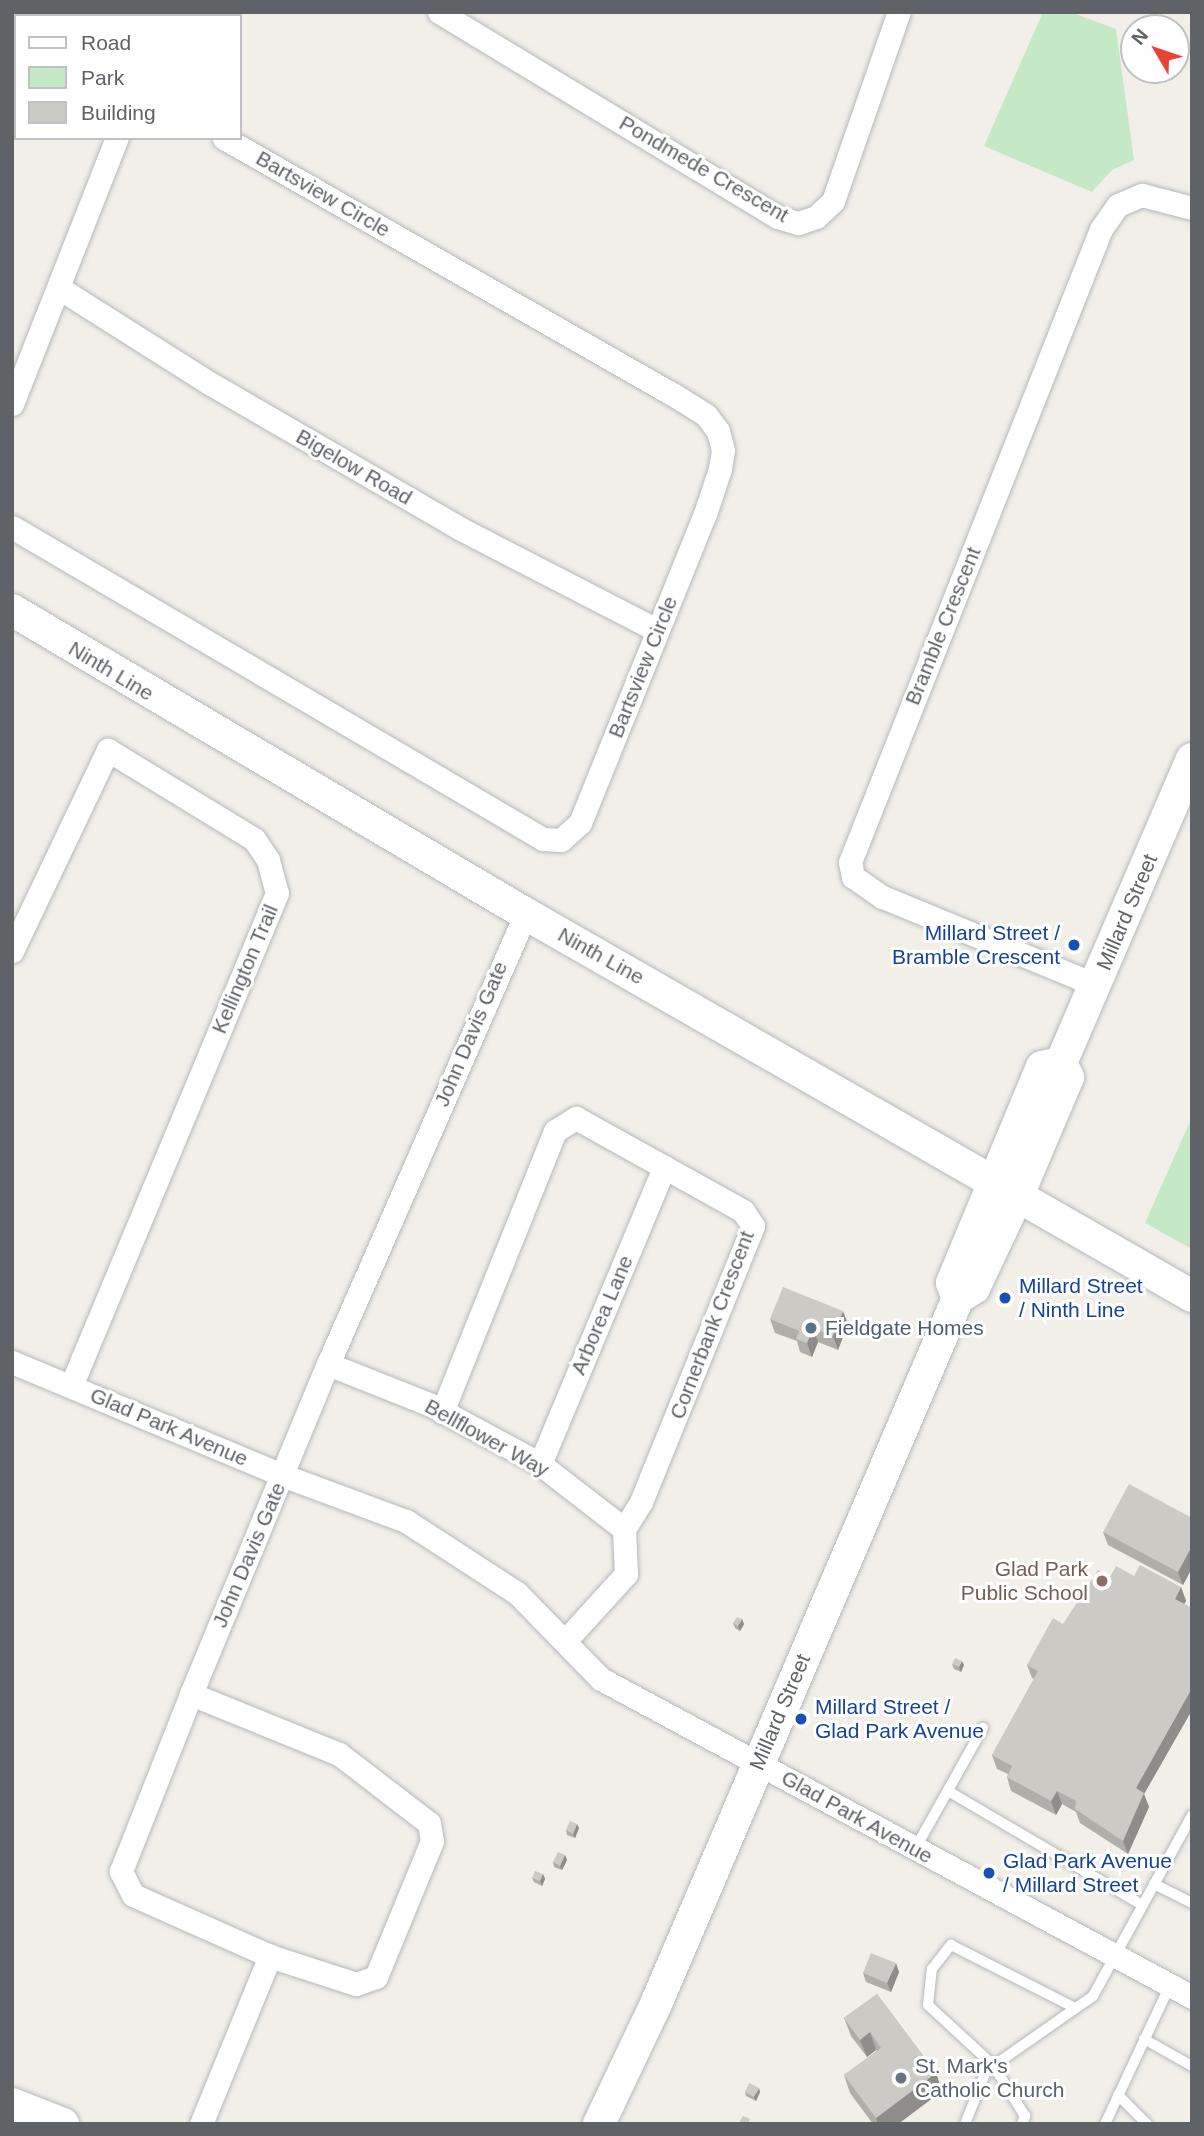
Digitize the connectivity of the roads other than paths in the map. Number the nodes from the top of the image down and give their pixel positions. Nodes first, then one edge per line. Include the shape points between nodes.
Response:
1 (439, 12) edge
2 (899, 12) edge
3 (116, 140) edge
4 (227, 140) edge
5 (1192, 208) edge
6 (59, 288) junction
7 (12, 404) edge
8 (12, 527) edge
9 (12, 610) edge
10 (657, 630) junction
11 (1192, 759) edge
12 (526, 914) junction
13 (12, 951) edge
14 (1096, 985) junction
15 (664, 1167) junction
16 (1007, 1189) junction
17 (1192, 1296) edge
18 (12, 1362) edge
19 (328, 1364) junction
20 (71, 1386) junction
21 (442, 1412) junction
22 (540, 1464) junction
23 (282, 1475) junction
24 (624, 1529) junction
25 (565, 1641) junction
26 (191, 1694) junction
27 (983, 1728) dead end
28 (759, 1763) junction
29 (948, 1791) junction
30 (1192, 1815) edge
31 (1186, 1837) edge
32 (915, 1849) junction
33 (1154, 1884) junction
34 (1192, 1903) edge
35 (1142, 1905) junction
36 (1116, 1955) junction
37 (270, 1956) junction
38 (1170, 1985) junction
39 (1192, 1997) edge
40 (1075, 2008) junction
41 (1144, 2039) junction
42 (993, 2065) junction
43 (1192, 2066) edge
44 (1118, 2095) junction
45 (12, 2104) edge
46 (63, 2124) edge
47 (201, 2124) edge
48 (599, 2124) edge
49 (965, 2124) edge
50 (1022, 2124) edge
51 (1105, 2124) edge
52 (1147, 2124) edge

1 - 2 street, Pondmede Crescent via 778,217 798,223 816,217 833,201
3 - 6 street
4 - 10 street, Bartsview Circle via 706,415 720,441 720,469
5 - 14 street, Bramble Crescent via 1142,195 1118,205 1101,229 850,862 853,877 882,897
6 - 7 street
6 - 10 street, Bigelow Road via 211,384 459,528
8 - 10 street, Bartsview Circle via 543,839 561,840 580,823
9 - 12 street, Ninth Line
11 - 14 street, Millard Street
12 - 16 street, Ninth Line
12 - 19 street, John Davis Gate
13 - 20 street, Kellington Trail via 108,750 254,839 268,860 278,892
14 - 16 street, Millard Street via 1060,1063 1068,1077
15 - 21 street, Cornerbank Crescent via 576,1118 555,1131
15 - 22 street, Arborea Lane
15 - 24 street, Cornerbank Crescent via 743,1211 753,1226 641,1502
16 - 17 street, Ninth Line
16 - 28 street, Millard Street via 974,1289 958,1298
18 - 20 street, Glad Park Avenue
19 - 21 street, Bellflower Way
19 - 23 street, John Davis Gate
20 - 23 street, Glad Park Avenue
21 - 22 street, Bellflower Way
22 - 24 street, Bellflower Way
23 - 25 street, Glad Park Avenue via 407,1521 517,1592
23 - 26 street, John Davis Gate
24 - 25 street via 626,1574
25 - 28 street, Glad Park Avenue via 601,1679
26 - 37 street, John Davis Gate via 121,1871 133,1895
26 - 37 street, John Davis Gate via 339,1754 429,1823 432,1841 376,1977 356,1984
27 - 29 lane
28 - 32 street, Glad Park Avenue
28 - 48 street, Millard Street
29 - 32 lane
29 - 35 lane
30 - 31 lane
31 - 33 lane
32 - 36 street, Glad Park Avenue
33 - 34 lane
33 - 35 lane
35 - 36 lane
36 - 38 street, Glad Park Avenue
36 - 40 lane via 1093,1996
37 - 47 street
38 - 39 street, Glad Park Avenue
38 - 41 lane
40 - 42 lane
40 - 42 lane via 951,1945 932,1969 928,2004
41 - 43 lane
41 - 44 lane
42 - 49 lane via 986,2071
42 - 50 lane via 1025,2116
44 - 51 lane
44 - 52 lane
45 - 46 street

